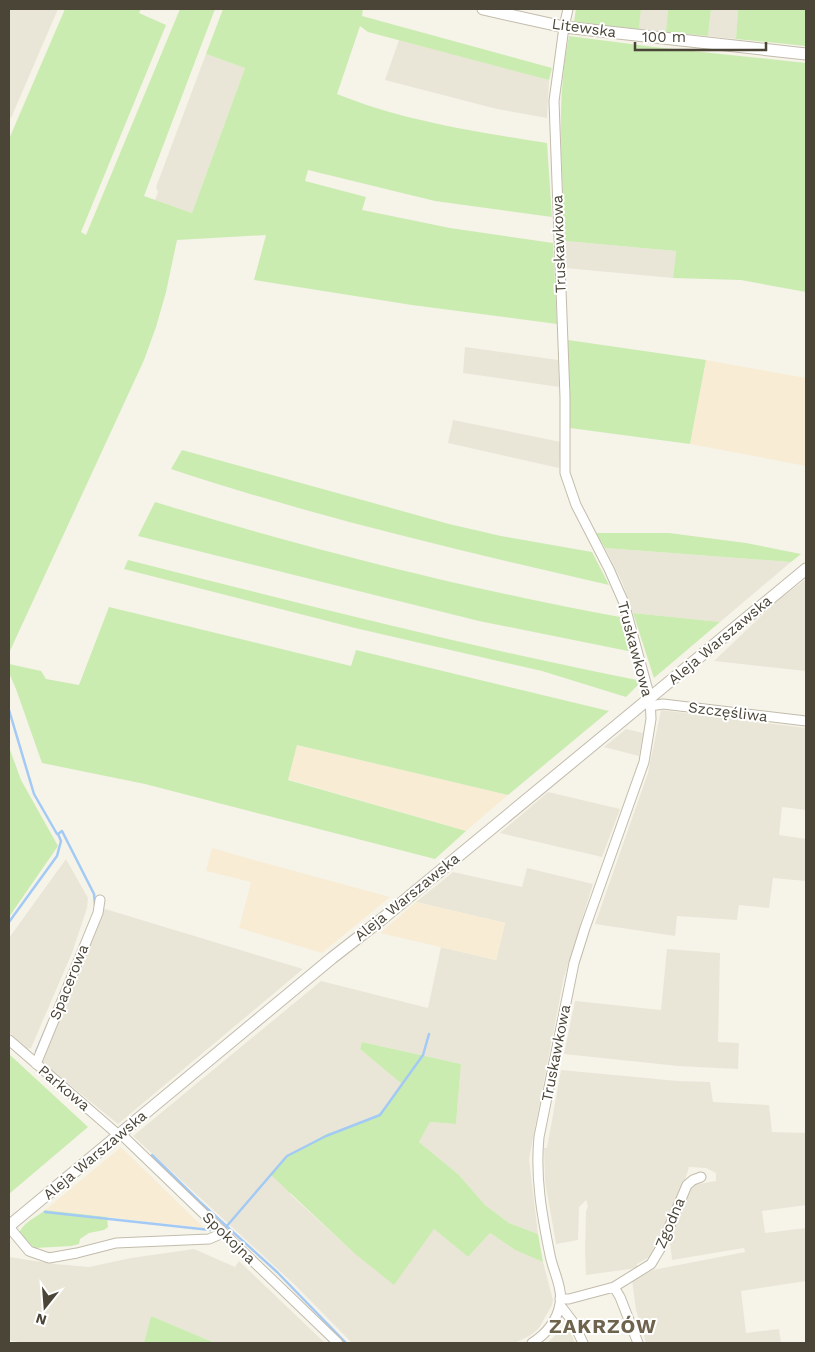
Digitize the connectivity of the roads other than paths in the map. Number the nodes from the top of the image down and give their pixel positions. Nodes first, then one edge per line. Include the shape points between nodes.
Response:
1 (482, 9) edge
2 (568, 9) edge
3 (564, 27) junction
4 (806, 54) edge
5 (806, 569) edge
6 (650, 702) junction
7 (806, 721) edge
8 (100, 900) dead end
9 (9, 1040) edge
10 (36, 1064) junction
11 (120, 1134) junction
12 (701, 1177) dead end
13 (9, 1226) edge
14 (223, 1233) junction
15 (614, 1287) junction
16 (560, 1300) junction
17 (338, 1343) edge
18 (532, 1343) edge
19 (582, 1343) edge
20 (638, 1343) edge

1 - 3 street, Litewska
2 - 3 street, Truskawkowa
3 - 4 street, Litewska
3 - 6 street, Truskawkowa via 554,102 565,473 576,505 624,603
5 - 6 street, Aleja Warszawska
6 - 7 street, Szczęśliwa
6 - 11 street, Aleja Warszawska via 317,970
6 - 16 street, Truskawkowa via 651,719 644,762 574,963 539,1137 539,1192
8 - 10 street, Spacerowa via 98,913
9 - 10 street, Parkowa
10 - 11 street, Parkowa
11 - 13 street, Aleja Warszawska
11 - 14 street, Spokojna
12 - 15 street, Zgodna via 687,1186 651,1264
13 - 14 street via 29,1251 49,1258 116,1243 209,1239
14 - 17 street, Spokojna
15 - 16 street, Zgodna
15 - 20 street
16 - 18 street via 550,1327
16 - 19 street, Truskawkowa

